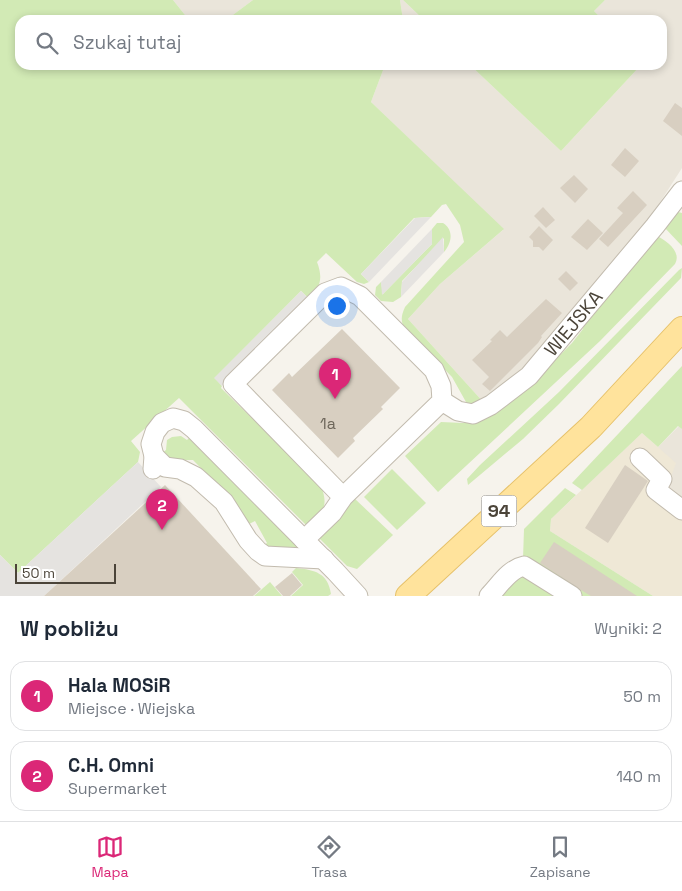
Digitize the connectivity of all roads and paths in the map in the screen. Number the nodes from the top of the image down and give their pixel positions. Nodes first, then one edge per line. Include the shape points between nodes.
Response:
1 (682, 191) edge
2 (682, 329) edge
3 (442, 401) junction
4 (640, 458) dead end
5 (343, 497) junction
6 (682, 510) edge
7 (304, 540) junction
8 (324, 559) junction
9 (358, 596) edge
10 (408, 596) edge
11 (489, 596) edge
12 (572, 596) edge

1 - 3 street, WIEJSKA via 529,376 491,406 472,414 458,411
2 - 10 main road, 94 via 590,426
3 - 5 street
3 - 5 street via 441,386 434,370 360,296 341,287 325,293 233,384
4 - 6 street via 662,479 656,490
5 - 7 street via 332,513
7 - 8 street
7 - 8 street via 184,421 173,418 162,423 155,432 151,444 154,463 180,469 196,477 224,502 258,551 265,556
8 - 9 street
11 - 12 street via 512,571 524,566

